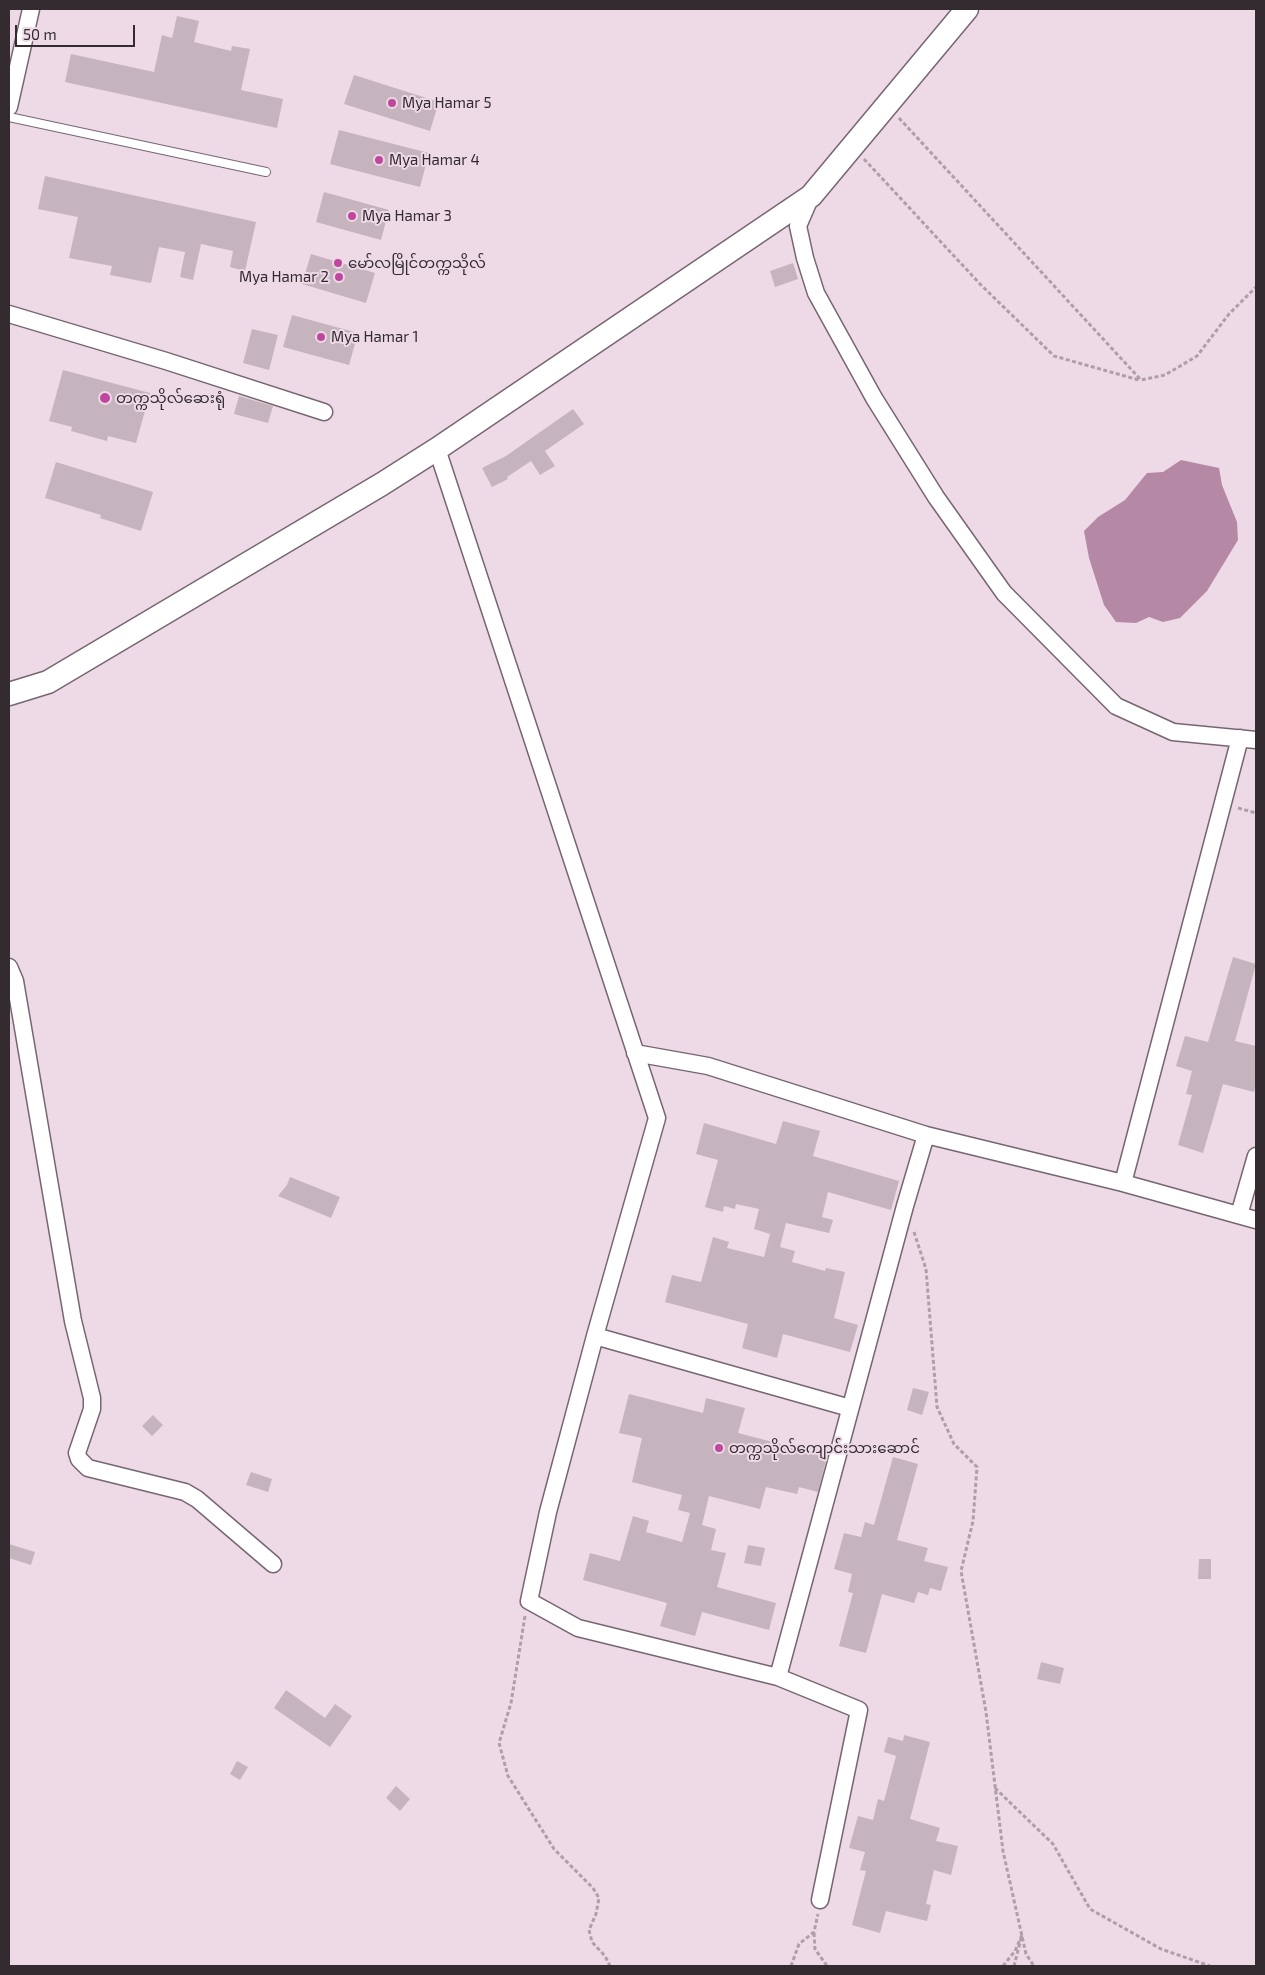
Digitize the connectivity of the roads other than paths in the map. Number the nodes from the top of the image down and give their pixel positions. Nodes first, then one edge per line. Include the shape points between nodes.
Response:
1 (31, 9) edge
2 (967, 9) edge
3 (9, 107) edge
4 (9, 117) edge
5 (266, 172) dead end
6 (811, 196) junction
7 (9, 314) edge
8 (324, 412) dead end
9 (438, 449) junction
10 (9, 694) edge
11 (1248, 739) edge
12 (9, 967) edge
13 (635, 1053) junction
14 (926, 1135) junction
15 (1256, 1156) edge
16 (1123, 1183) junction
17 (1239, 1215) junction
18 (1256, 1220) edge
19 (595, 1336) junction
20 (850, 1408) junction
21 (273, 1564) dead end
22 (778, 1676) junction
23 (820, 1900) road end

1 - 3 street
2 - 6 main road
4 - 5 lane
6 - 9 main road
6 - 11 street via 798,226 816,293 874,398 930,489 1004,593 1116,706 1173,732
7 - 8 street
9 - 10 main road via 48,682
9 - 13 street
11 - 16 street
12 - 21 street via 15,981 73,1321 92,1398 92,1409 77,1453 79,1459 88,1468 185,1492
13 - 14 street via 708,1066
13 - 19 street via 657,1118
14 - 16 street
14 - 20 street
15 - 17 street
16 - 17 street
17 - 18 street
19 - 20 street
19 - 22 street via 548,1512 529,1601 578,1628
20 - 22 street
22 - 23 street via 858,1710

